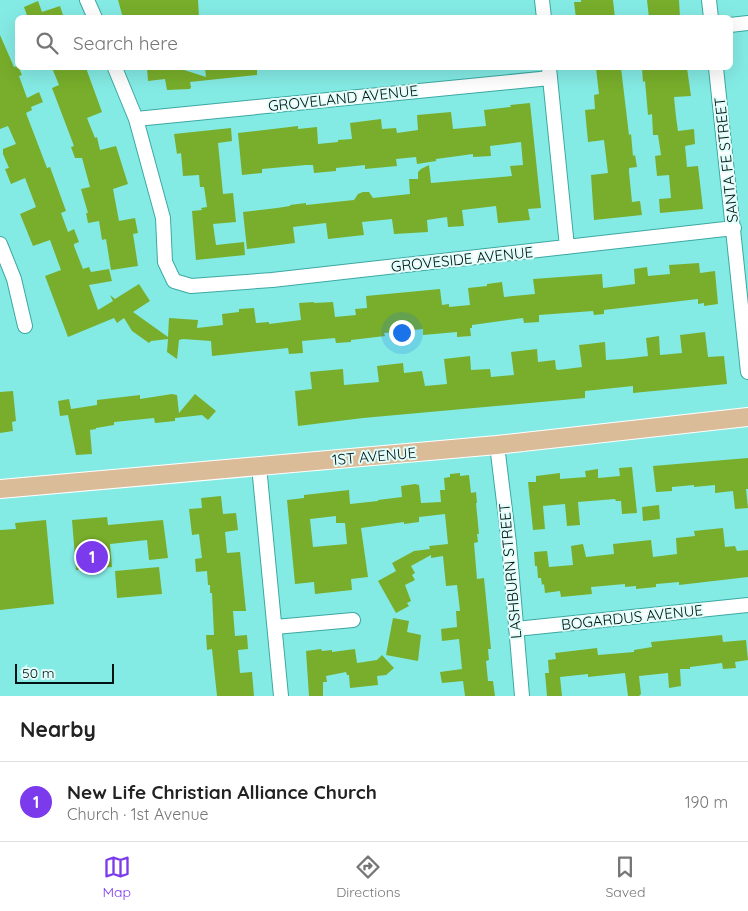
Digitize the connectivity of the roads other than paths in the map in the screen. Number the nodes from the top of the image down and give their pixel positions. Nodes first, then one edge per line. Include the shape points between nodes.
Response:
1 (87, 0) edge
2 (542, 0) edge
3 (709, 0) edge
4 (93, 15) edge
5 (544, 15) edge
6 (711, 15) edge
7 (748, 23) edge
8 (733, 25) edge
9 (116, 70) edge
10 (716, 70) edge
11 (549, 73) edge
12 (136, 119) junction
13 (734, 228) junction
14 (0, 244) edge
15 (566, 248) junction
16 (25, 326) dead end
17 (748, 372) edge
18 (748, 417) edge
19 (497, 445) junction
20 (260, 466) junction
21 (0, 489) edge
22 (748, 605) edge
23 (352, 620) dead end
24 (275, 627) junction
25 (516, 629) junction
26 (281, 696) edge
27 (522, 696) edge

1 - 4 street
2 - 5 street
3 - 6 street
7 - 8 street
9 - 12 street
10 - 13 street, SANTA FE STREET
11 - 12 street, GROVELAND AVENUE
11 - 15 street
12 - 15 street, GROVESIDE AVENUE via 163,218 165,262 174,281 191,286 272,280
13 - 15 street, GROVESIDE AVENUE
13 - 17 street, SANTA FE STREET
14 - 16 street via 14,279
18 - 19 main road, 1ST AVENUE
19 - 20 main road, 1ST AVENUE
19 - 25 street, LASHBURN STREET
20 - 21 main road, 1ST AVENUE
20 - 24 street
22 - 25 street, BOGARDUS AVENUE
23 - 24 street
24 - 26 street
25 - 27 street, LASHBURN STREET

